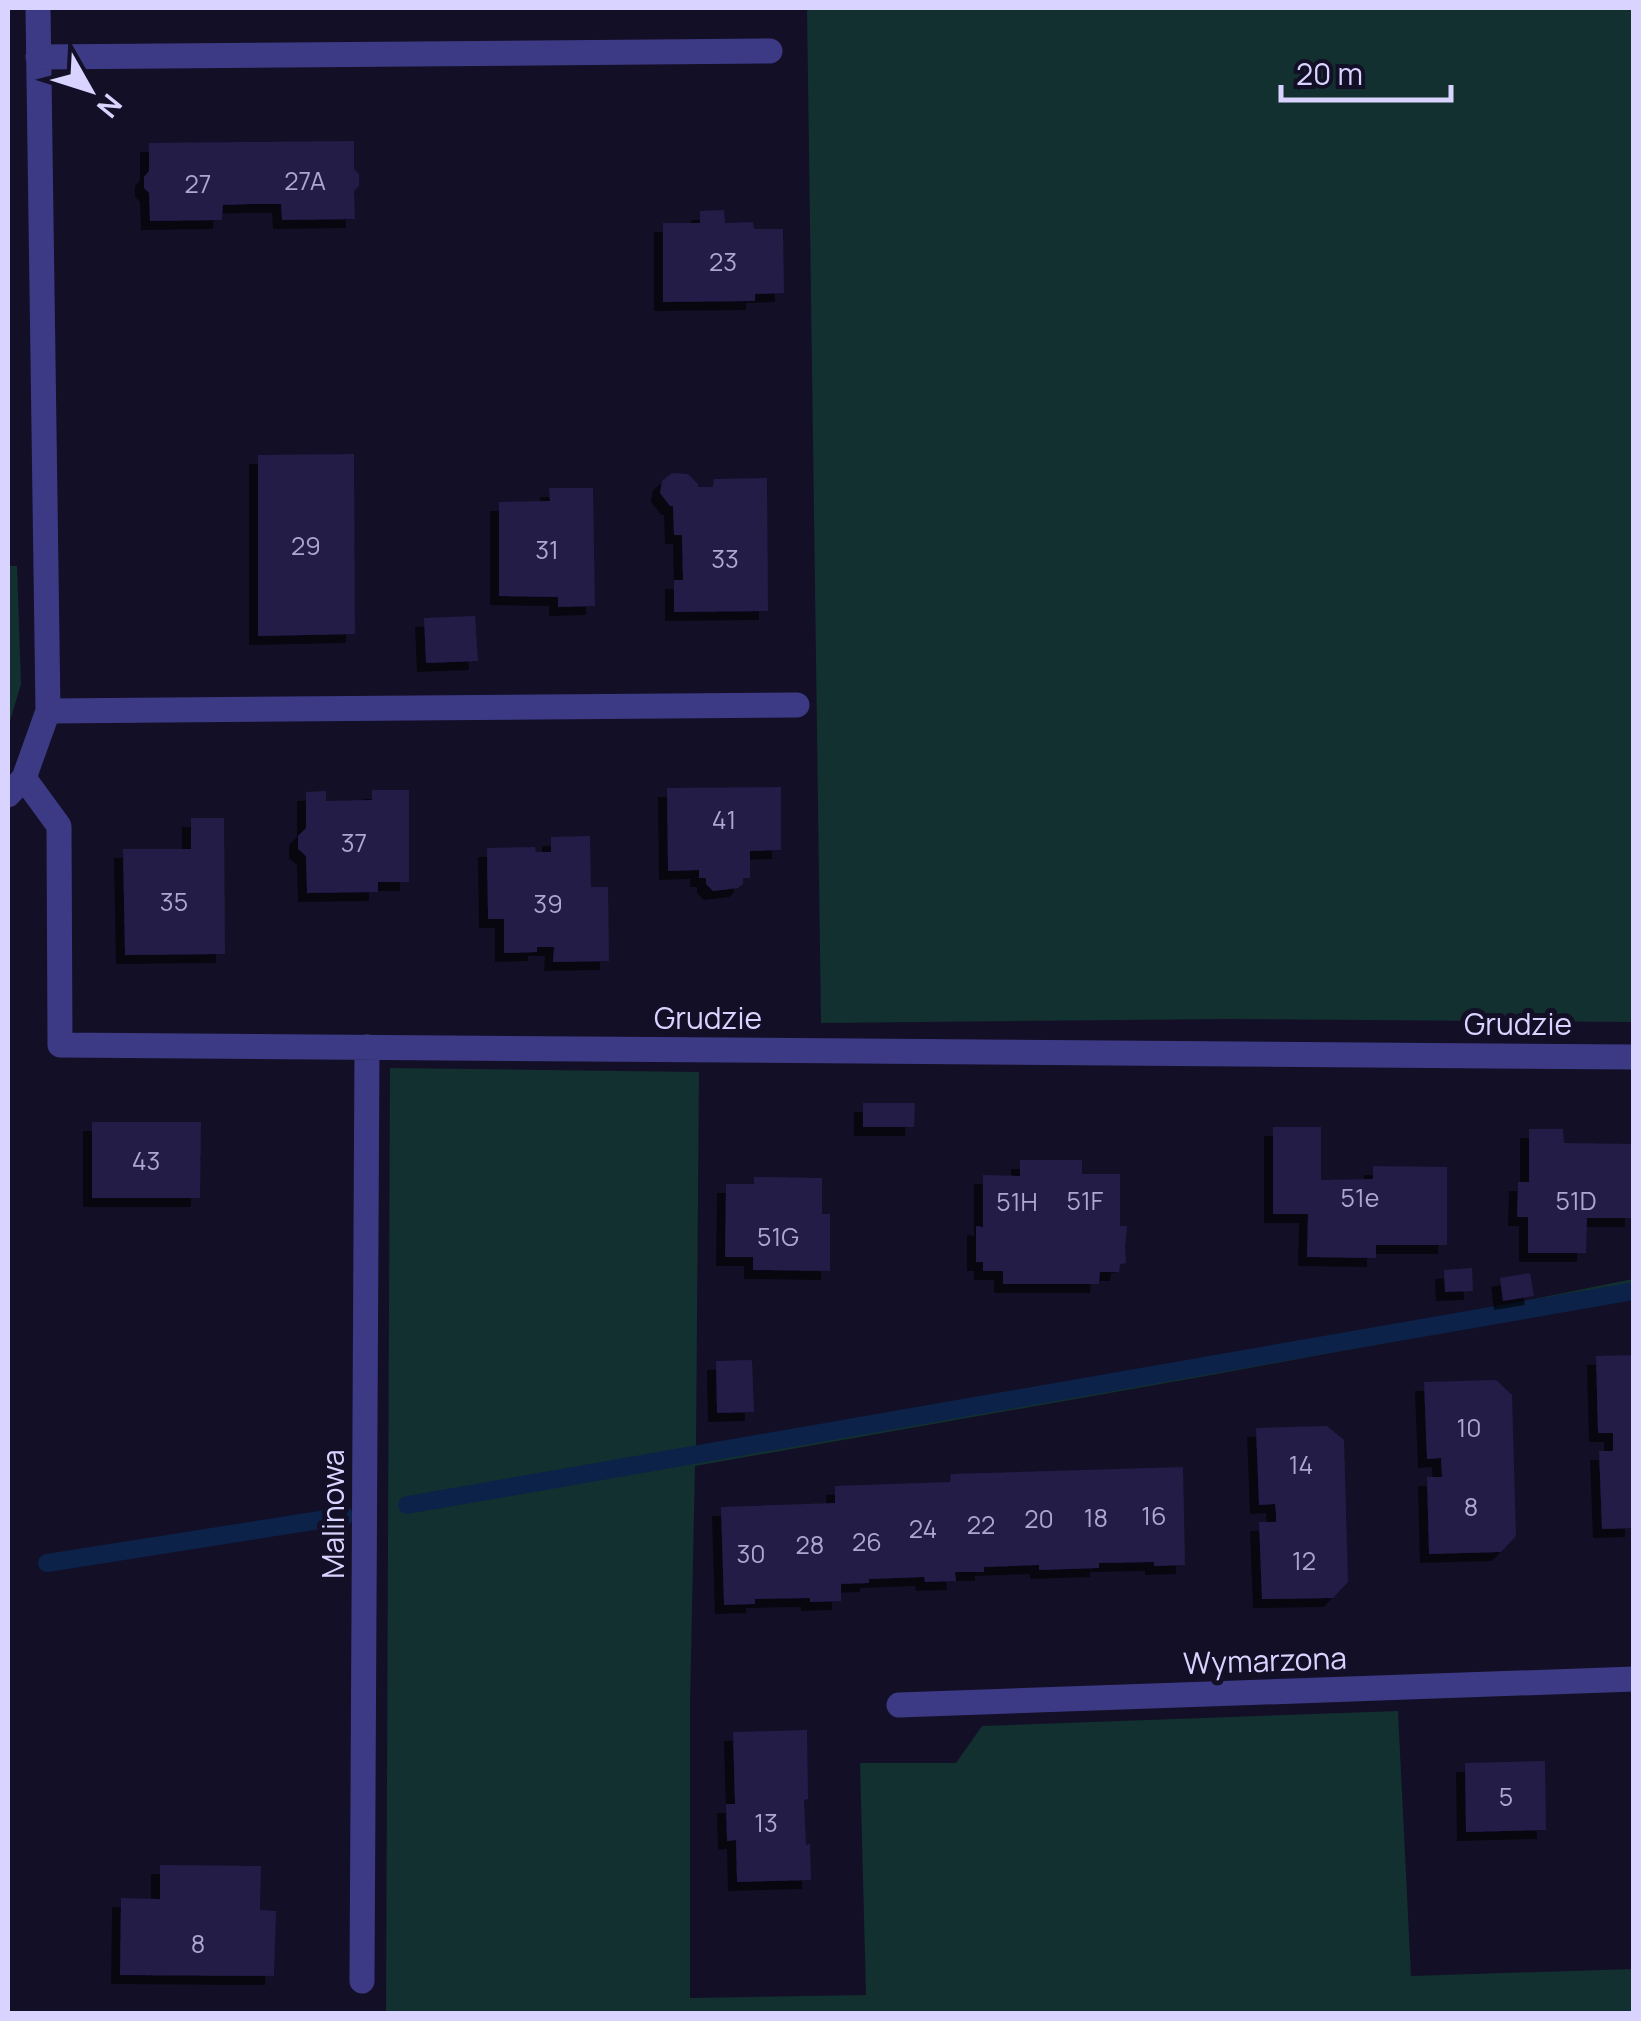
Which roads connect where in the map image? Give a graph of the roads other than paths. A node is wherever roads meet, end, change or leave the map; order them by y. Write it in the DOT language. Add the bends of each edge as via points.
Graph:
graph roads {
  1 [pos="38,8"];
  2 [pos="770,51"];
  3 [pos="38,56"];
  4 [pos="798,704"];
  5 [pos="48,711"];
  6 [pos="16,787"];
  7 [pos="367,1047"];
  8 [pos="1634,1057"];
  9 [pos="1634,1680"];
  10 [pos="898,1704"];
  11 [pos="362,1982"];
  1 -- 3 [label="street"];
  2 -- 3 [label="street"];
  3 -- 5 [label="street"];
  4 -- 5 [label="street"];
  5 -- 6 [label="street"];
  6 -- 7 [label="street, Grudzie" via="59,826 60,1045"];
  7 -- 8 [label="street, Grudzie"];
  7 -- 11 [label="street, Malinowa"];
  9 -- 10 [label="street, Wymarzona"];
}
